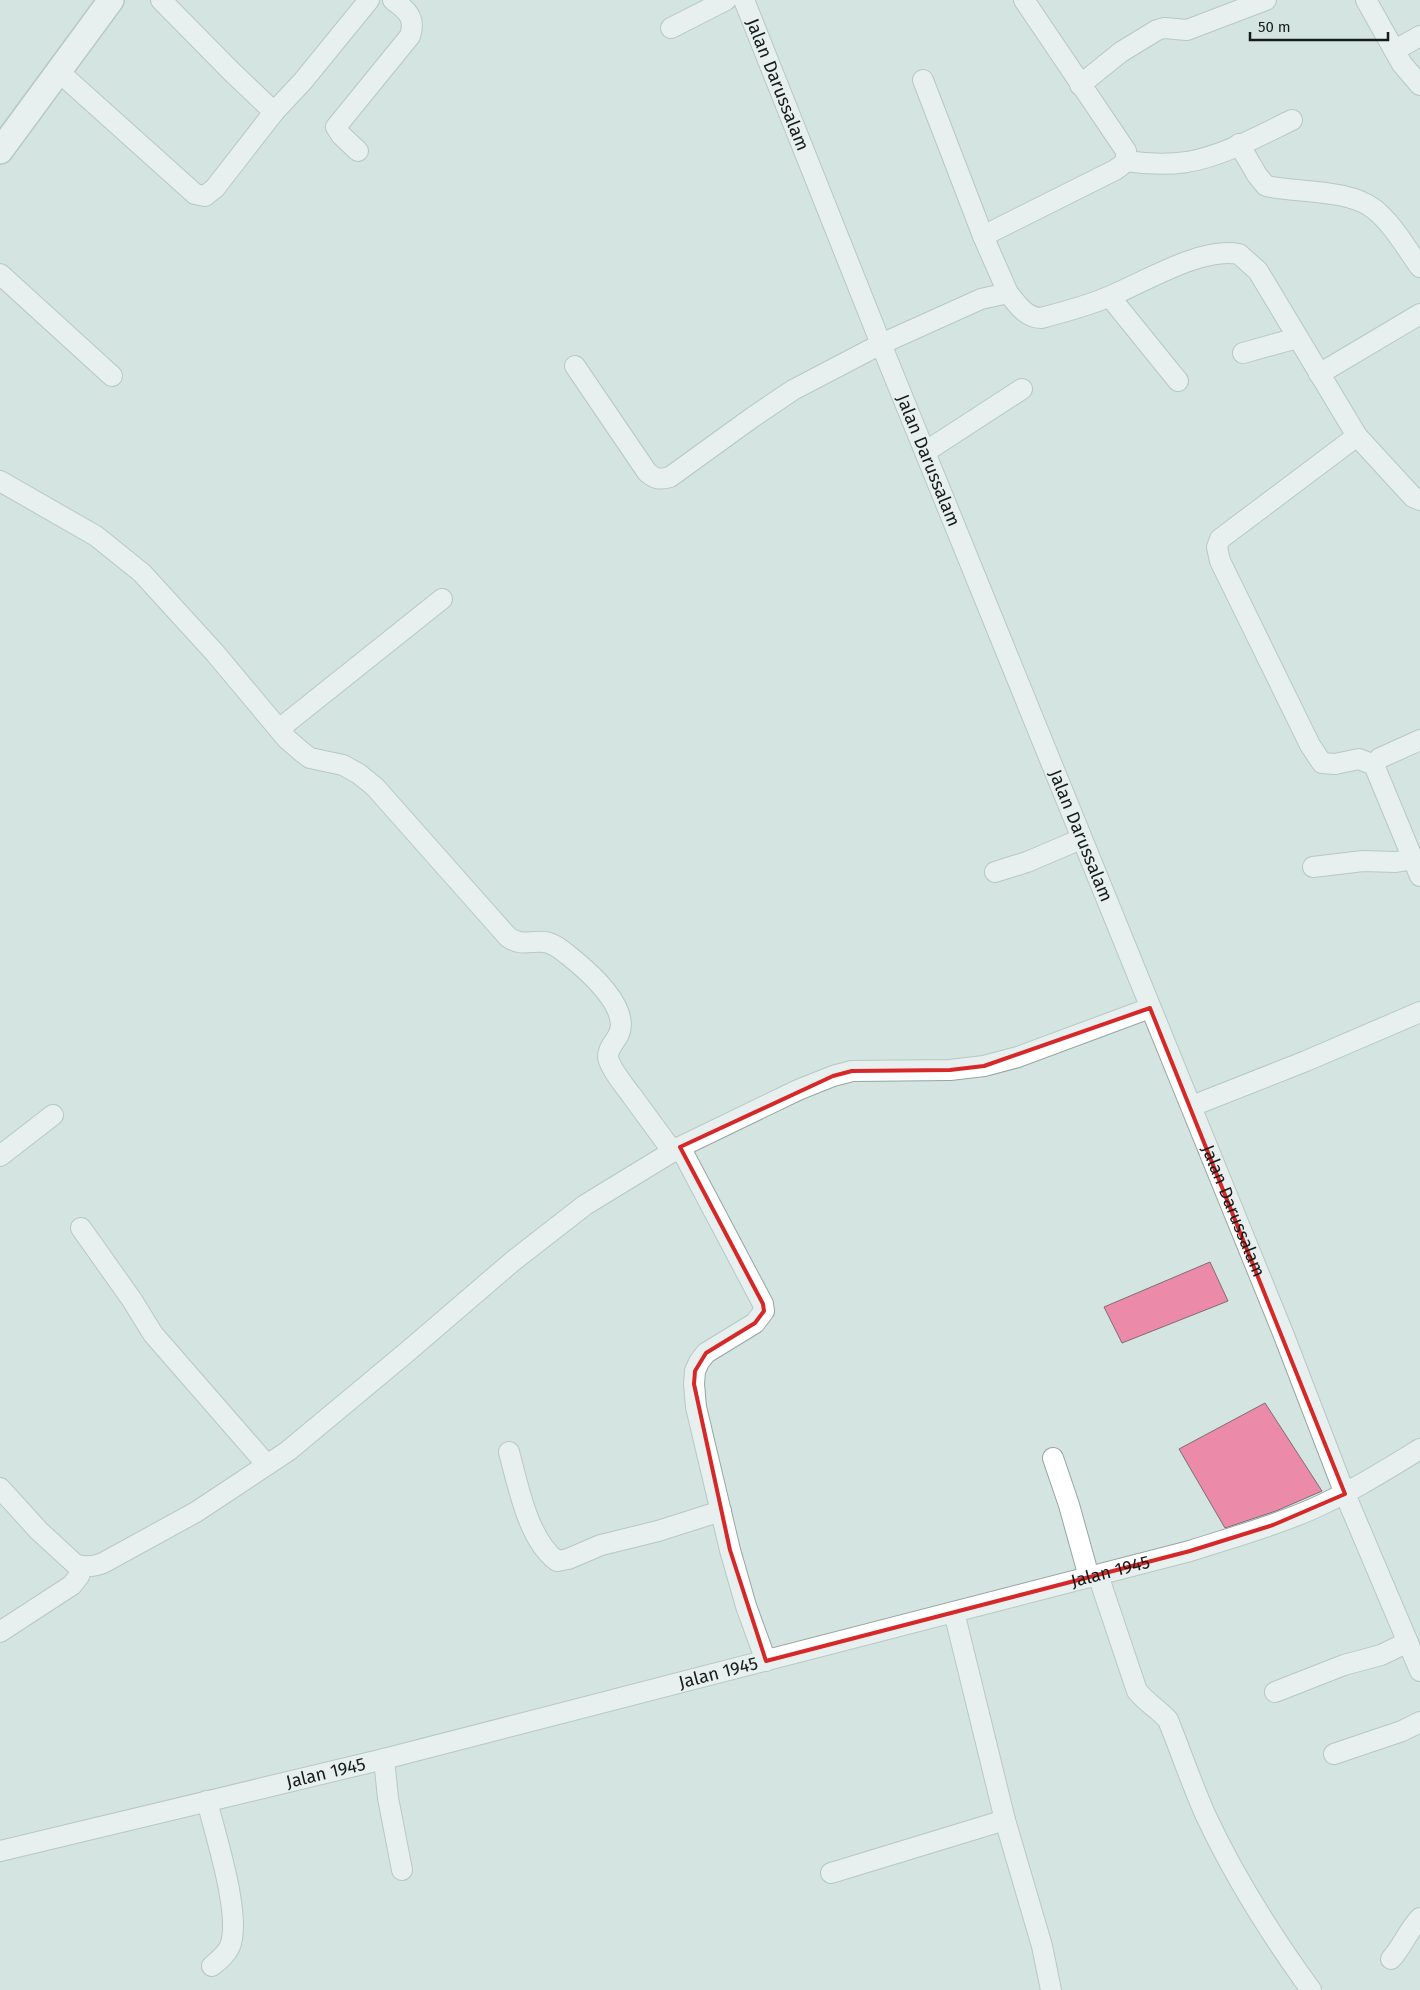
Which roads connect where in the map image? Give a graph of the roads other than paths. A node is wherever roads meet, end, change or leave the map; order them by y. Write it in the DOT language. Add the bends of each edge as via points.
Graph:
graph roads {
  1 [pos="111,0"];
  2 [pos="161,0"];
  3 [pos="369,0"];
  4 [pos="394,0"];
  5 [pos="726,0"];
  6 [pos="744,0"];
  7 [pos="1024,0"];
  8 [pos="1266,0"];
  9 [pos="1366,0"];
  10 [pos="671,28"];
  11 [pos="1420,36"];
  12 [pos="1394,50"];
  13 [pos="58,71"];
  14 [pos="923,80"];
  15 [pos="1080,85"];
  16 [pos="1420,85"];
  17 [pos="274,112"];
  18 [pos="1292,120"];
  19 [pos="4,139"];
  20 [pos="1239,144"];
  21 [pos="358,151"];
  22 [pos="1126,161"];
  23 [pos="983,236"];
  24 [pos="1420,267"];
  25 [pos="0,274"];
  26 [pos="1008,293"];
  27 [pos="1110,296"];
  28 [pos="1420,314"];
  29 [pos="1298,338"];
  30 [pos="881,344"];
  31 [pos="1242,353"];
  32 [pos="575,366"];
  33 [pos="1319,374"];
  34 [pos="112,376"];
  35 [pos="1178,382"];
  36 [pos="1022,389"];
  37 [pos="1357,436"];
  38 [pos="924,452"];
  39 [pos="0,481"];
  40 [pos="1420,500"];
  41 [pos="442,599"];
  42 [pos="279,729"];
  43 [pos="1420,740"];
  44 [pos="1374,765"];
  45 [pos="1082,839"];
  46 [pos="1313,867"];
  47 [pos="1418,868"];
  48 [pos="995,872"];
  49 [pos="1150,1008"];
  50 [pos="1420,1012"];
  51 [pos="1192,1106"];
  52 [pos="53,1114"];
  53 [pos="676,1149"];
  54 [pos="0,1156"];
  55 [pos="81,1228"];
  56 [pos="1420,1449"];
  57 [pos="509,1452"];
  58 [pos="1053,1458"];
  59 [pos="267,1465"];
  60 [pos="0,1488"];
  61 [pos="1345,1494"];
  62 [pos="721,1511"];
  63 [pos="82,1567"];
  64 [pos="1093,1576"];
  65 [pos="954,1612"];
  66 [pos="0,1632"];
  67 [pos="1408,1642"];
  68 [pos="766,1661"];
  69 [pos="1420,1671"];
  70 [pos="1275,1692"];
  71 [pos="1420,1722"];
  72 [pos="1334,1754"];
  73 [pos="384,1759"];
  74 [pos="207,1801"];
  75 [pos="1005,1820"];
  76 [pos="0,1851"];
  77 [pos="402,1870"];
  78 [pos="831,1872"];
  79 [pos="1420,1918"];
  80 [pos="1391,1959"];
  81 [pos="212,1966"];
  82 [pos="1051,1990"];
  83 [pos="1311,1990"];
  1 -- 13 [label="main road"];
  2 -- 17 [label="street"];
  3 -- 17 [label="street"];
  4 -- 21 [label="street" via="408,12 413,28 410,36 336,127"];
  5 -- 10 [label="street"];
  6 -- 30 [label="street, Jalan Darussalam"];
  7 -- 15 [label="street"];
  8 -- 15 [label="street" via="1187,30 1157,30 1128,47"];
  9 -- 12 [label="street"];
  11 -- 12 [label="street"];
  12 -- 16 [label="street"];
  13 -- 17 [label="street" via="201,196 215,188"];
  13 -- 19 [label="main road"];
  14 -- 23 [label="street"];
  15 -- 22 [label="street" via="1126,151"];
  18 -- 20 [label="street"];
  20 -- 22 [label="street" via="1190,162"];
  20 -- 24 [label="street" via="1266,186 1342,196 1361,201 1374,209"];
  22 -- 23 [label="street" via="1115,170"];
  23 -- 26 [label="street"];
  25 -- 34 [label="street"];
  26 -- 27 [label="street" via="1034,318"];
  26 -- 30 [label="street" via="981,299"];
  27 -- 29 [label="street" via="1213,253 1239,254 1258,271"];
  27 -- 35 [label="street"];
  28 -- 33 [label="street"];
  29 -- 31 [label="street"];
  29 -- 33 [label="street"];
  30 -- 32 [label="street" via="793,390 663,479 655,479 647,472"];
  30 -- 38 [label="street, Jalan Darussalam"];
  33 -- 37 [label="street"];
  36 -- 38 [label="street"];
  37 -- 40 [label="street" via="1413,497"];
  37 -- 44 [label="street" via="1225,535 1217,547 1223,566 1319,761 1329,765 1359,759"];
  38 -- 45 [label="street, Jalan Darussalam"];
  39 -- 42 [label="street" via="96,536 142,573"];
  41 -- 42 [label="street"];
  42 -- 53 [label="street" via="310,758 343,765 375,788 508,937 519,943 546,942 555,946 593,978 615,1004 622,1024 608,1059 616,1074"];
  43 -- 44 [label="street" via="1380,758"];
  44 -- 47 [label="street"];
  45 -- 48 [label="street"];
  45 -- 49 [label="street, Jalan Darussalam"];
  46 -- 47 [label="street" via="1363,861 1396,862"];
  49 -- 51 [label="street, Jalan Darussalam"];
  49 -- 53 [label="street" via="1018,1057 984,1066 852,1072 833,1076 790,1093"];
  50 -- 51 [label="street"];
  51 -- 61 [label="street, Jalan Darussalam"];
  52 -- 54 [label="street"];
  53 -- 59 [label="street" via="585,1205"];
  53 -- 62 [label="street" via="764,1311 755,1323 706,1353 695,1371 696,1407"];
  55 -- 59 [label="street" via="153,1334"];
  56 -- 61 [label="street, Jalan 1945"];
  57 -- 62 [label="street" via="523,1503 539,1541 557,1561"];
  58 -- 64 [label="street"];
  59 -- 63 [label="street" via="151,1538 104,1563"];
  60 -- 63 [label="street" via="59,1551"];
  61 -- 64 [label="street, Jalan 1945" via="1273,1524 1190,1551"];
  61 -- 67 [label="street, Jalan Darussalam"];
  62 -- 68 [label="street" via="746,1606"];
  63 -- 66 [label="street" via="72,1585"];
  64 -- 65 [label="street, Jalan 1945"];
  64 -- 83 [label="street" via="1137,1691 1168,1720 1206,1815 1232,1867 1257,1911"];
  65 -- 68 [label="street, Jalan 1945"];
  65 -- 75 [label="street"];
  67 -- 69 [label="street, Jalan Darussalam"];
  67 -- 70 [label="street" via="1382,1655 1344,1665"];
  68 -- 73 [label="street, Jalan 1945"];
  71 -- 72 [label="street"];
  73 -- 74 [label="street, Jalan 1945"];
  73 -- 77 [label="street"];
  74 -- 76 [label="street, Jalan 1945"];
  74 -- 81 [label="street" via="230,1895 232,1920 231,1944 226,1954"];
  75 -- 78 [label="street"];
  75 -- 82 [label="street" via="1042,1946"];
  79 -- 80 [label="street"];
}
